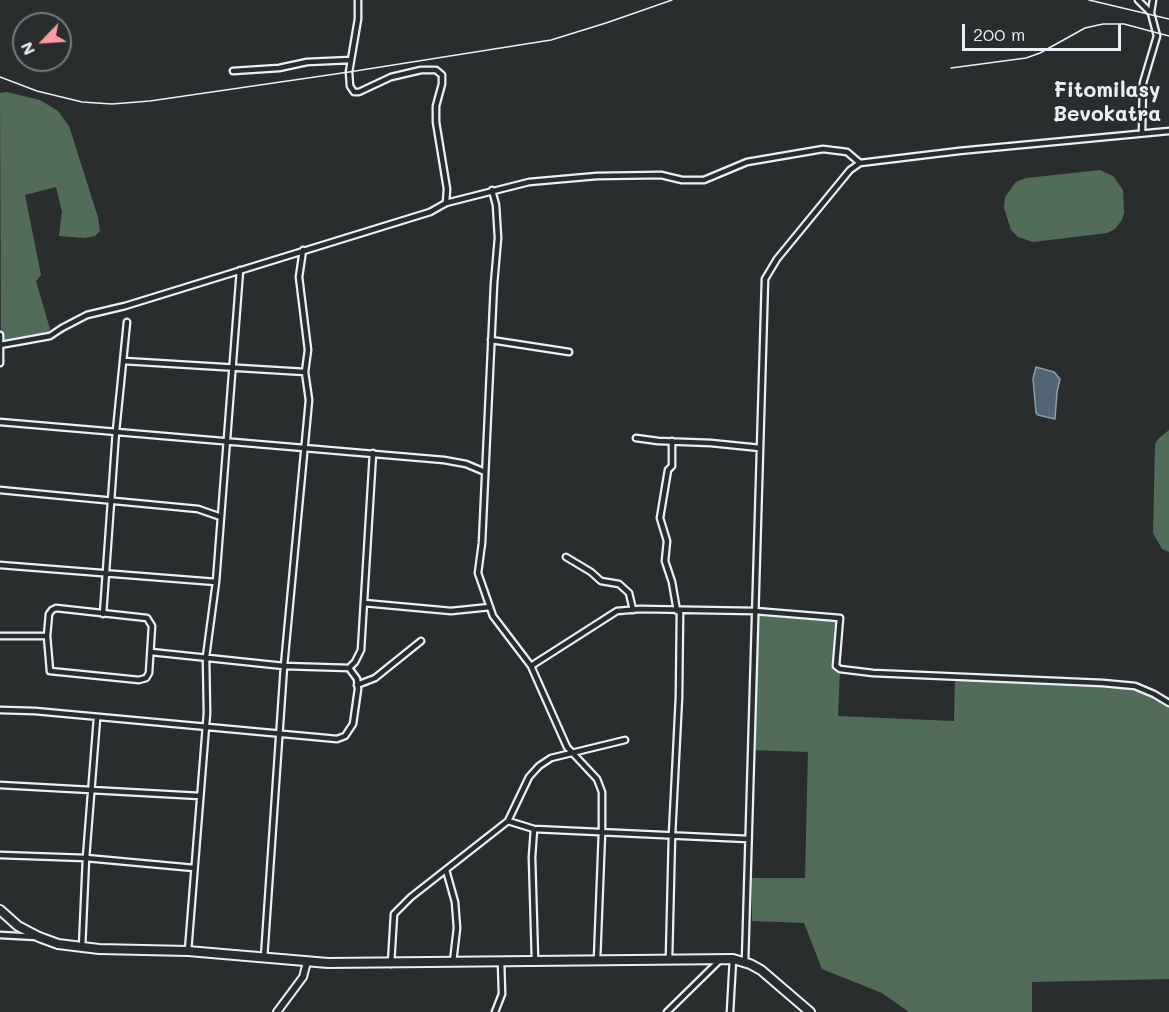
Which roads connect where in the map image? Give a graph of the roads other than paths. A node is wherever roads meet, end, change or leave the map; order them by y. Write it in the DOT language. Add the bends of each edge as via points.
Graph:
graph roads {
  1 [pos="358,0"];
  2 [pos="1138,0"];
  3 [pos="1153,0"];
  4 [pos="1151,13"];
  5 [pos="351,60"];
  6 [pos="233,71"];
  7 [pos="1169,131"];
  8 [pos="1142,133"];
  9 [pos="860,164"];
  10 [pos="492,190"];
  11 [pos="446,203"];
  12 [pos="303,250"];
  13 [pos="240,270"];
  14 [pos="127,322"];
  15 [pos="0,335"];
  16 [pos="491,340"];
  17 [pos="1,345"];
  18 [pos="568,352"];
  19 [pos="124,361"];
  20 [pos="0,363"];
  21 [pos="233,369"];
  22 [pos="305,372"];
  23 [pos="0,422"];
  24 [pos="116,431"];
  25 [pos="636,438"];
  26 [pos="227,441"];
  27 [pos="672,441"];
  28 [pos="305,448"];
  29 [pos="760,448"];
  30 [pos="373,453"];
  31 [pos="485,472"];
  32 [pos="0,490"];
  33 [pos="110,502"];
  34 [pos="221,517"];
  35 [pos="566,557"];
  36 [pos="0,564"];
  37 [pos="106,574"];
  38 [pos="216,582"];
  39 [pos="364,603"];
  40 [pos="490,607"];
  41 [pos="633,610"];
  42 [pos="679,611"];
  43 [pos="755,611"];
  44 [pos="103,614"];
  45 [pos="0,636"];
  46 [pos="47,636"];
  47 [pos="421,641"];
  48 [pos="151,652"];
  49 [pos="207,657"];
  50 [pos="284,666"];
  51 [pos="531,666"];
  52 [pos="349,668"];
  53 [pos="357,685"];
  54 [pos="1169,703"];
  55 [pos="0,710"];
  56 [pos="97,718"];
  57 [pos="204,728"];
  58 [pos="280,734"];
  59 [pos="625,740"];
  60 [pos="572,752"];
  61 [pos="0,785"];
  62 [pos="91,789"];
  63 [pos="200,796"];
  64 [pos="508,821"];
  65 [pos="534,829"];
  66 [pos="602,832"];
  67 [pos="672,835"];
  68 [pos="748,838"];
  69 [pos="0,855"];
  70 [pos="86,858"];
  71 [pos="194,868"];
  72 [pos="446,870"];
  73 [pos="0,910"];
  74 [pos="0,935"];
  75 [pos="39,937"];
  76 [pos="82,948"];
  77 [pos="188,951"];
  78 [pos="264,958"];
  79 [pos="669,958"];
  80 [pos="722,958"];
  81 [pos="733,959"];
  82 [pos="535,960"];
  83 [pos="597,960"];
  84 [pos="308,962"];
  85 [pos="453,962"];
  86 [pos="501,962"];
  87 [pos="745,962"];
  88 [pos="391,964"];
  89 [pos="279,1011"];
  90 [pos="495,1012"];
  91 [pos="667,1012"];
  92 [pos="730,1012"];
  93 [pos="810,1012"];
  1 -- 5 [label="street"];
  2 -- 4 [label="street"];
  3 -- 4 [label="street"];
  4 -- 8 [label="street" via="1157,36 1143,83"];
  5 -- 6 [label="street"];
  5 -- 11 [label="street" via="350,86 354,92 421,70 436,70 442,75 436,122"];
  7 -- 8 [label="street"];
  8 -- 9 [label="street"];
  9 -- 10 [label="street" via="846,152 822,149 747,162 704,180 661,175 597,176 540,180"];
  9 -- 29 [label="street" via="850,170 765,279"];
  10 -- 11 [label="street"];
  10 -- 16 [label="street" via="498,238"];
  11 -- 12 [label="street" via="430,212"];
  12 -- 13 [label="street"];
  12 -- 22 [label="street" via="299,277 308,350"];
  13 -- 17 [label="street" via="87,315 50,336"];
  13 -- 21 [label="street"];
  14 -- 19 [label="street"];
  15 -- 17 [label="street"];
  16 -- 18 [label="street"];
  16 -- 31 [label="street"];
  17 -- 20 [label="street"];
  19 -- 21 [label="street"];
  19 -- 24 [label="street"];
  21 -- 22 [label="street"];
  21 -- 26 [label="street"];
  22 -- 28 [label="street" via="309,400"];
  23 -- 24 [label="street"];
  24 -- 26 [label="street"];
  24 -- 33 [label="street"];
  25 -- 27 [label="street"];
  26 -- 28 [label="street"];
  26 -- 34 [label="street"];
  27 -- 29 [label="street"];
  27 -- 42 [label="street" via="672,466 660,518 667,541 664,561"];
  28 -- 30 [label="street"];
  28 -- 50 [label="street"];
  29 -- 43 [label="street"];
  30 -- 31 [label="street" via="444,460"];
  30 -- 39 [label="street"];
  31 -- 40 [label="street" via="478,573"];
  32 -- 33 [label="street"];
  33 -- 34 [label="street" via="198,509"];
  33 -- 37 [label="street"];
  34 -- 38 [label="street"];
  35 -- 41 [label="street" via="601,581 619,584 629,593"];
  36 -- 37 [label="street"];
  37 -- 38 [label="street"];
  37 -- 44 [label="street"];
  38 -- 49 [label="street"];
  39 -- 40 [label="street" via="451,611"];
  39 -- 52 [label="street" via="361,650"];
  40 -- 51 [label="street"];
  41 -- 42 [label="street"];
  41 -- 51 [label="street" via="617,611"];
  42 -- 43 [label="street"];
  42 -- 67 [label="street"];
  43 -- 54 [label="street" via="840,618 836,666 840,669 1135,686"];
  43 -- 68 [label="street"];
  44 -- 46 [label="street" via="52,610"];
  44 -- 48 [label="street" via="147,618 152,626"];
  45 -- 46 [label="street"];
  46 -- 48 [label="street" via="48,668 56,673 142,679 149,673"];
  47 -- 53 [label="street" via="375,678"];
  48 -- 49 [label="street"];
  49 -- 50 [label="street"];
  49 -- 57 [label="street"];
  50 -- 52 [label="street"];
  50 -- 58 [label="street"];
  51 -- 60 [label="street"];
  52 -- 53 [label="street"];
  53 -- 58 [label="street" via="353,724 345,736 337,739"];
  55 -- 56 [label="street"];
  56 -- 57 [label="street"];
  56 -- 62 [label="street"];
  57 -- 58 [label="street"];
  57 -- 63 [label="street"];
  58 -- 78 [label="street"];
  59 -- 60 [label="street"];
  60 -- 64 [label="street" via="539,766 529,777"];
  60 -- 66 [label="street" via="597,779 602,792"];
  61 -- 62 [label="street"];
  62 -- 63 [label="street"];
  62 -- 70 [label="street"];
  63 -- 71 [label="street"];
  64 -- 65 [label="street"];
  64 -- 72 [label="street"];
  65 -- 66 [label="street"];
  65 -- 82 [label="street"];
  66 -- 67 [label="street"];
  66 -- 83 [label="street"];
  67 -- 68 [label="street"];
  67 -- 79 [label="street"];
  68 -- 87 [label="street"];
  69 -- 70 [label="street"];
  70 -- 71 [label="street"];
  70 -- 76 [label="street"];
  71 -- 77 [label="street"];
  72 -- 85 [label="street" via="457,928"];
  72 -- 88 [label="street" via="394,914"];
  73 -- 75 [label="main road"];
  74 -- 75 [label="street"];
  75 -- 76 [label="main road"];
  76 -- 77 [label="main road"];
  77 -- 78 [label="main road"];
  78 -- 84 [label="main road"];
  79 -- 80 [label="main road"];
  79 -- 83 [label="main road"];
  80 -- 81 [label="main road"];
  80 -- 91 [label="street"];
  81 -- 87 [label="main road"];
  81 -- 92 [label="street"];
  82 -- 83 [label="main road"];
  82 -- 86 [label="main road"];
  84 -- 88 [label="main road"];
  84 -- 89 [label="street" via="303,977"];
  85 -- 86 [label="main road"];
  85 -- 88 [label="main road"];
  86 -- 90 [label="street" via="502,994"];
  87 -- 93 [label="main road" via="766,974"];
}
